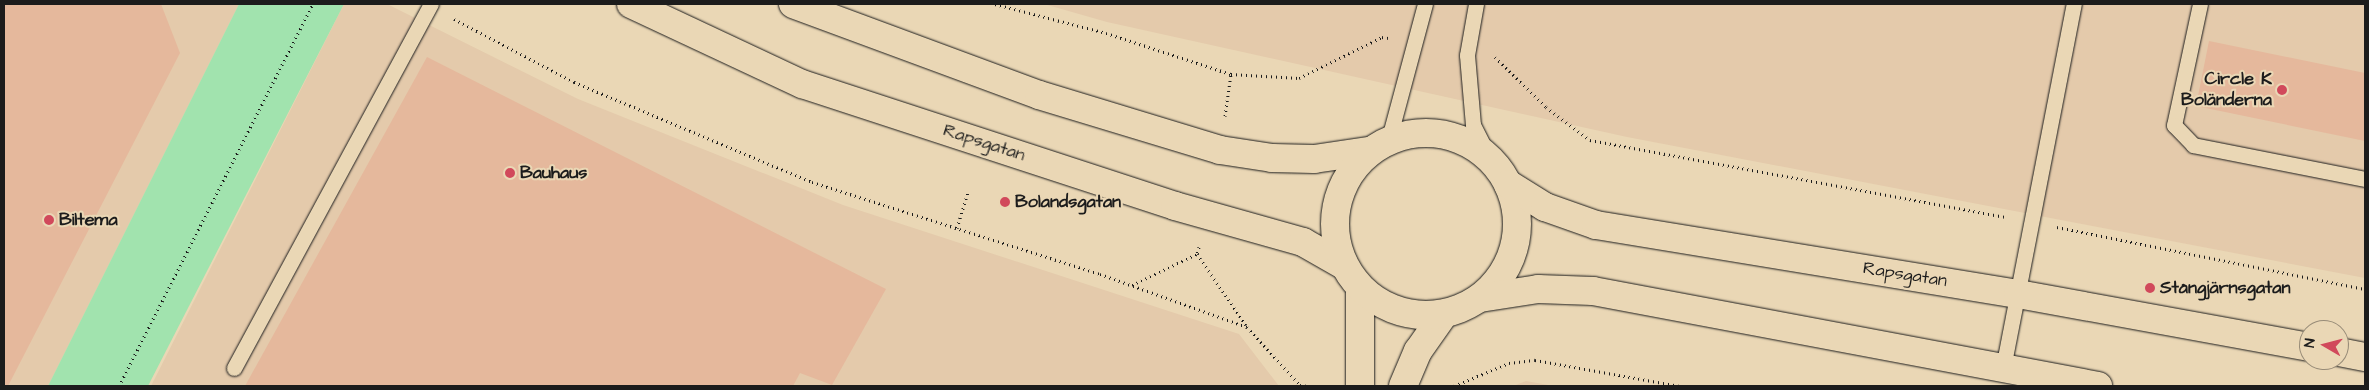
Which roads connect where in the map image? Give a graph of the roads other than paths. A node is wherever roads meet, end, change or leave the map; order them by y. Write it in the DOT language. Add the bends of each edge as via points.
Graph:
graph roads {
  1 [pos="631,4"];
  2 [pos="794,4"];
  3 [pos="1425,4"];
  4 [pos="1476,4"];
  5 [pos="2074,4"];
  6 [pos="2200,4"];
  7 [pos="430,5"];
  8 [pos="1379,146"];
  9 [pos="1490,159"];
  10 [pos="2365,179"];
  11 [pos="1508,184"];
  12 [pos="1343,265"];
  13 [pos="1360,288"];
  14 [pos="2018,294"];
  15 [pos="1480,298"];
  16 [pos="1444,314"];
  17 [pos="2299,345"];
  18 [pos="2349,354"];
  19 [pos="2365,357"];
  20 [pos="234,368"];
  21 [pos="2003,368"];
  22 [pos="1360,386"];
  23 [pos="1402,386"];
  24 [pos="2098,386"];
  1 -- 12 [label="street, Rapsgatan" via="802,84 1175,206 1303,242"];
  2 -- 8 [label="street" via="1039,94 1220,150 1272,158 1314,159"];
  3 -- 8 [label="lane" via="1416,44"];
  4 -- 9 [label="lane" via="1467,54 1474,125"];
  5 -- 14 [label="lane"];
  6 -- 10 [label="lane" via="2174,124 2193,146"];
  7 -- 20 [label="lane"];
  8 -- 9 [label="street" via="1399,136 1428,132 1459,138"];
  8 -- 12 [label="street" via="1342,185 1334,226"];
  9 -- 11 [label="street"];
  11 -- 14 [label="street, Rapsgatan" via="1545,207 1596,225"];
  11 -- 15 [label="street" via="1517,222 1516,241 1500,277"];
  12 -- 13 [label="street"];
  13 -- 16 [label="street" via="1383,306 1411,315"];
  13 -- 22 [label="street"];
  14 -- 17 [label="street, Rapsgatan"];
  14 -- 21 [label="lane"];
  15 -- 16 [label="street"];
  15 -- 21 [label="street" via="1538,289 1593,291"];
  16 -- 23 [label="street" via="1418,351"];
  18 -- 19 [label="street"];
  21 -- 24 [label="street"];
}
